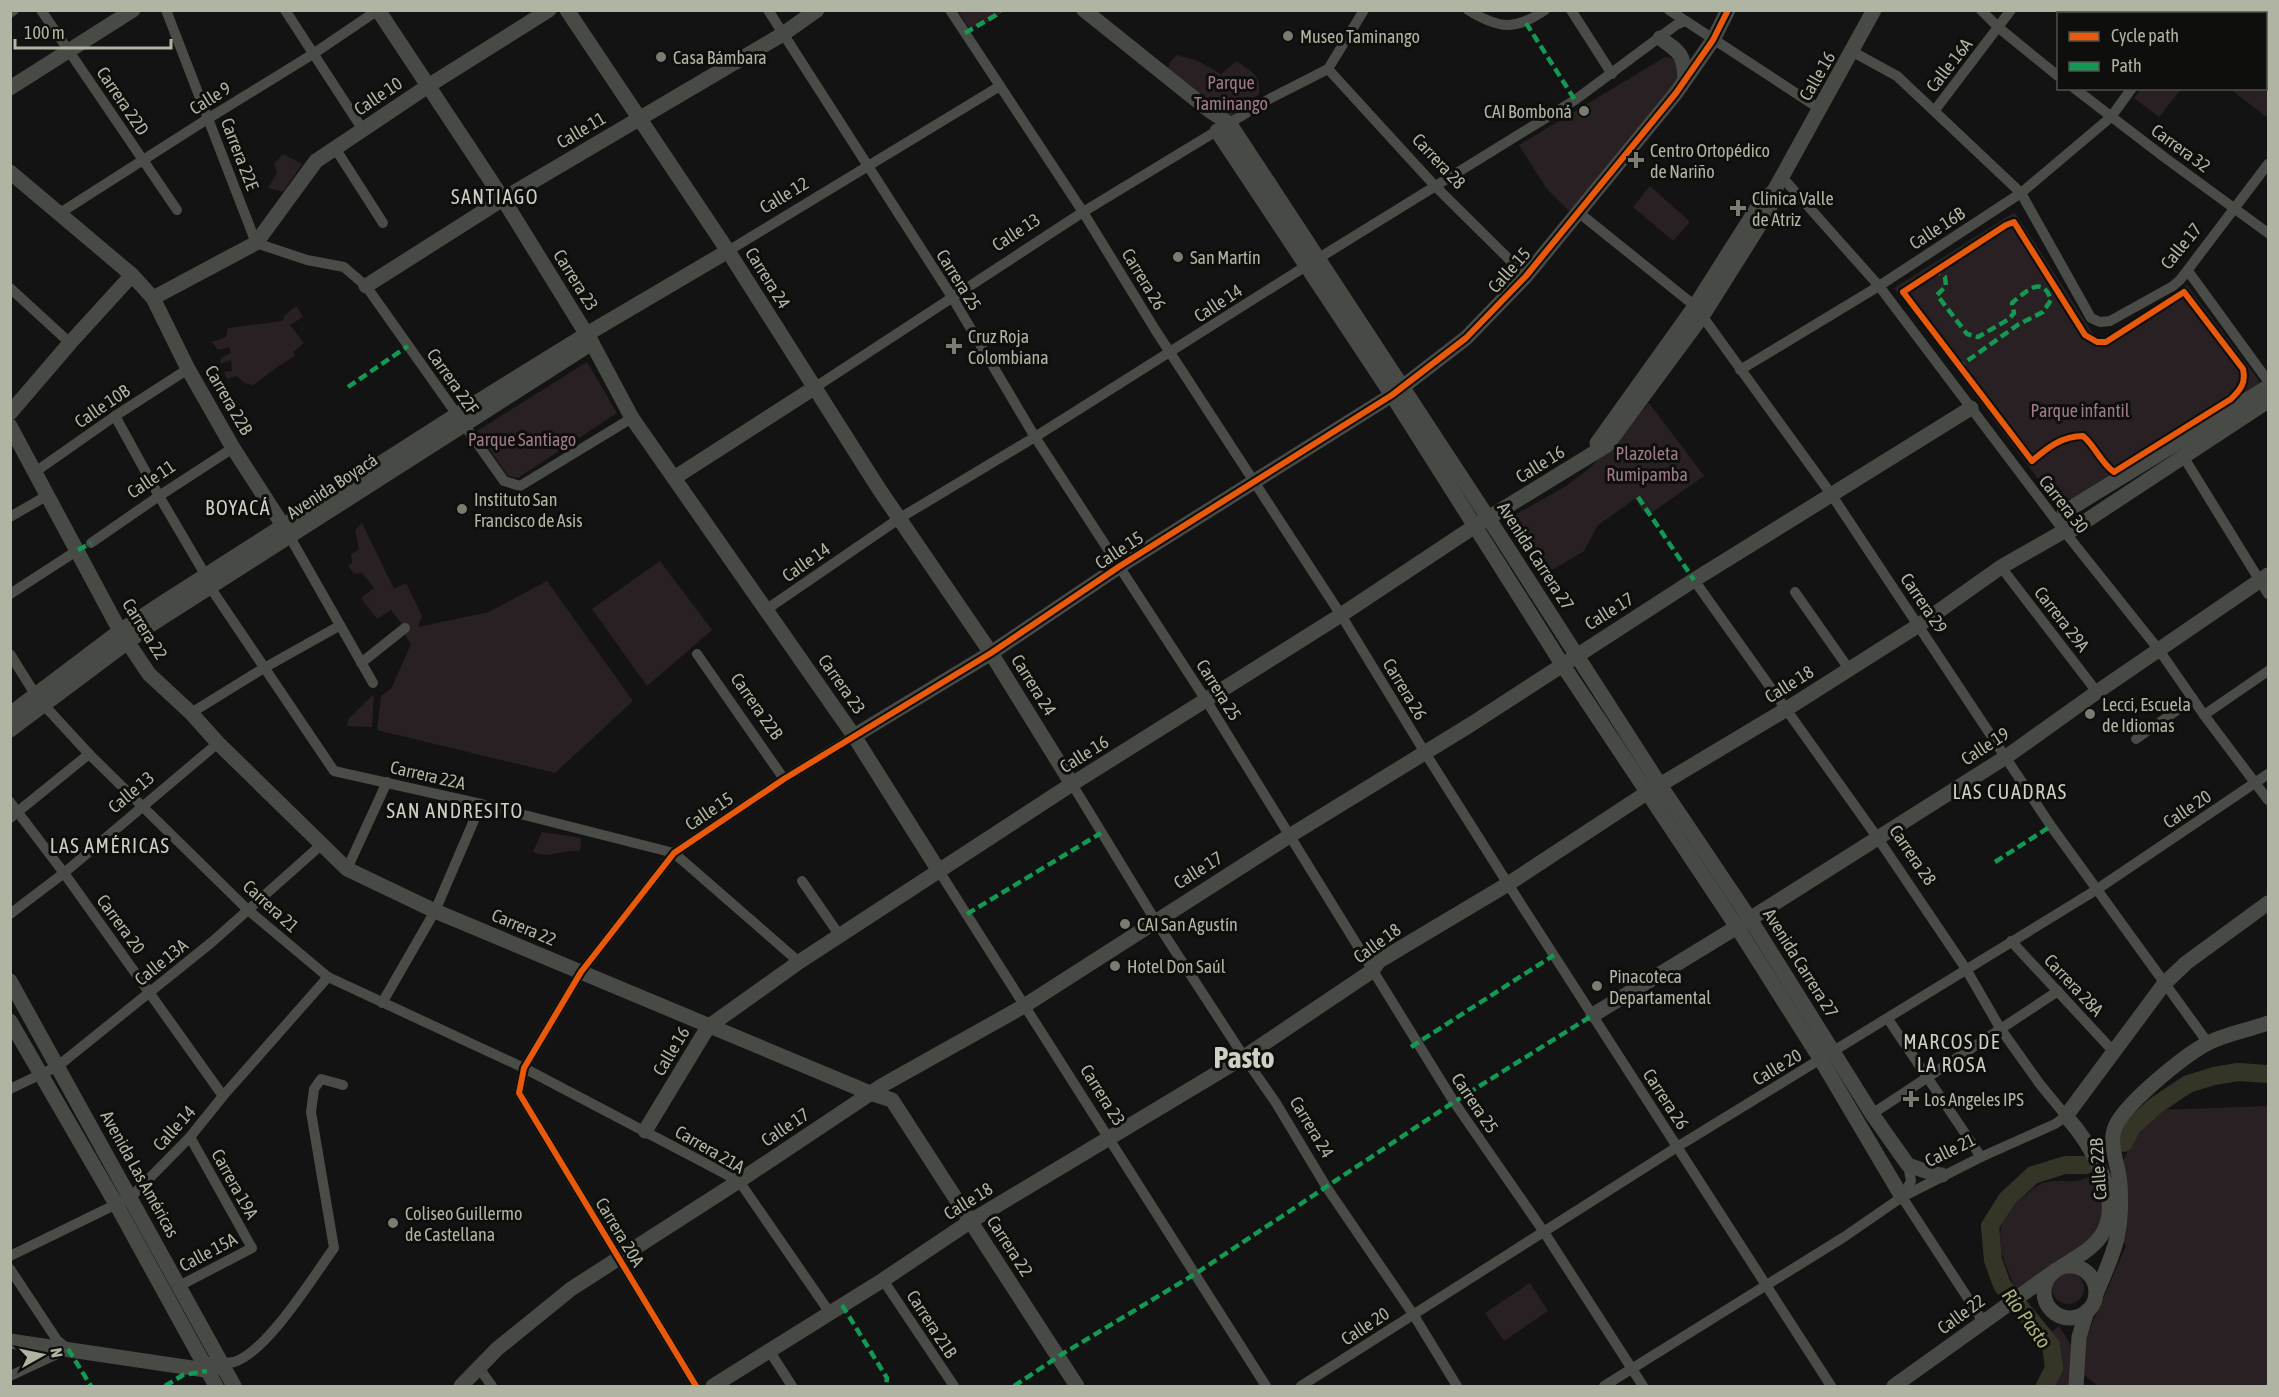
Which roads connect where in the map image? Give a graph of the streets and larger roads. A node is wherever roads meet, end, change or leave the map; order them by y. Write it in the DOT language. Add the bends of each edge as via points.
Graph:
graph roads {
  1 [pos="41,10"];
  2 [pos="133,10"];
  3 [pos="166,10"];
  4 [pos="285,10"];
  5 [pos="378,10"];
  6 [pos="549,10"];
  7 [pos="567,10"];
  8 [pos="768,10"];
  9 [pos="817,10"];
  10 [pos="950,10"];
  11 [pos="1084,10"];
  12 [pos="1364,10"];
  13 [pos="1468,10"];
  14 [pos="1545,10"];
  15 [pos="1571,10"];
  16 [pos="1669,10"];
  17 [pos="1728,10"];
  18 [pos="1874,10"];
  19 [pos="1981,10"];
  20 [pos="2011,10"];
  21 [pos="1685,21"];
  22 [pos="1999,28"];
  23 [pos="783,34"];
  24 [pos="1660,38"];
  25 [pos="1713,40"];
  26 [pos="70,51"];
  27 [pos="1853,52"];
  28 [pos="313,54"];
  29 [pos="1328,69"];
  30 [pos="1612,74"];
  31 [pos="2057,75"];
  32 [pos="1685,79"];
  33 [pos="428,86"];
  34 [pos="1000,86"];
  35 [pos="10,88"];
  36 [pos="2077,90"];
  37 [pos="2131,90"];
  38 [pos="1820,109"];
  39 [pos="1935,110"];
  40 [pos="2111,117"];
  41 [pos="209,118"];
  42 [pos="638,118"];
  43 [pos="1224,128"];
  44 [pos="363,130"];
  45 [pos="335,148"];
  46 [pos="144,160"];
  47 [pos="2268,164"];
  48 [pos="867,168"];
  49 [pos="10,172"];
  50 [pos="1782,177"];
  51 [pos="1435,186"];
  52 [pos="2021,193"];
  53 [pos="503,199"];
  54 [pos="2235,208"];
  55 [pos="177,210"];
  56 [pos="1083,212"];
  57 [pos="1578,212"];
  58 [pos="60,213"];
  59 [pos="383,223"];
  60 [pos="2268,233"];
  61 [pos="256,243"];
  62 [pos="728,251"];
  63 [pos="1312,262"];
  64 [pos="2188,271"];
  65 [pos="132,275"];
  66 [pos="1526,276"];
  67 [pos="366,286"];
  68 [pos="1879,286"];
  69 [pos="10,288"];
  70 [pos="952,297"];
  71 [pos="153,298"];
  72 [pos="1699,310"];
  73 [pos="589,339"];
  74 [pos="70,342"];
  75 [pos="1171,352"];
  76 [pos="188,369"];
  77 [pos="1740,370"];
  78 [pos="2268,381"];
  79 [pos="2268,387"];
  80 [pos="814,388"];
  81 [pos="1397,391"];
  82 [pos="2268,401"];
  83 [pos="1971,408"];
  84 [pos="10,413"];
  85 [pos="115,416"];
  86 [pos="632,418"];
  87 [pos="459,419"];
  88 [pos="10,426"];
  89 [pos="1035,437"];
  90 [pos="233,448"];
  91 [pos="2183,456"];
  92 [pos="35,472"];
  93 [pos="674,478"];
  94 [pos="1255,481"];
  95 [pos="1831,494"];
  96 [pos="48,495"];
  97 [pos="159,496"];
  98 [pos="10,517"];
  99 [pos="900,518"];
  100 [pos="1489,518"];
  101 [pos="1475,526"];
  102 [pos="2064,531"];
  103 [pos="287,532"];
  104 [pos="84,547"];
  105 [pos="1120,566"];
  106 [pos="2001,567"];
  107 [pos="2264,578"];
  108 [pos="1694,580"];
  109 [pos="208,581"];
  110 [pos="1795,592"];
  111 [pos="10,594"];
  112 [pos="2268,594"];
  113 [pos="767,609"];
  114 [pos="1341,615"];
  115 [pos="1919,625"];
  116 [pos="339,626"];
  117 [pos="405,628"];
  118 [pos="123,636"];
  119 [pos="2160,650"];
  120 [pos="992,653"];
  121 [pos="10,654"];
  122 [pos="697,654"];
  123 [pos="1576,655"];
  124 [pos="361,663"];
  125 [pos="1562,664"];
  126 [pos="264,668"];
  127 [pos="1849,669"];
  128 [pos="2268,670"];
  129 [pos="373,683"];
  130 [pos="2097,692"];
  131 [pos="39,699"];
  132 [pos="2193,699"];
  133 [pos="1206,700"];
  134 [pos="1785,710"];
  135 [pos="191,713"];
  136 [pos="10,714"];
  137 [pos="2204,715"];
  138 [pos="10,730"];
  139 [pos="854,736"];
  140 [pos="2136,739"];
  141 [pos="218,743"];
  142 [pos="1424,751"];
  143 [pos="89,754"];
  144 [pos="2006,757"];
  145 [pos="2268,774"];
  146 [pos="784,779"];
  147 [pos="387,782"];
  148 [pos="2255,783"];
  149 [pos="1072,784"];
  150 [pos="1654,788"];
  151 [pos="2268,800"];
  152 [pos="10,802"];
  153 [pos="481,804"];
  154 [pos="142,807"];
  155 [pos="14,815"];
  156 [pos="1291,835"];
  157 [pos="1877,837"];
  158 [pos="321,846"];
  159 [pos="674,853"];
  160 [pos="347,869"];
  161 [pos="939,871"];
  162 [pos="64,873"];
  163 [pos="802,881"];
  164 [pos="1508,884"];
  165 [pos="2096,890"];
  166 [pos="2268,903"];
  167 [pos="248,909"];
  168 [pos="435,911"];
  169 [pos="10,914"];
  170 [pos="1155,921"];
  171 [pos="1744,923"];
  172 [pos="840,936"];
  173 [pos="2012,941"];
  174 [pos="799,962"];
  175 [pos="1966,969"];
  176 [pos="1372,971"];
  177 [pos="582,972"];
  178 [pos="328,977"];
  179 [pos="10,981"];
  180 [pos="2164,984"];
  181 [pos="2058,991"];
  182 [pos="150,993"];
  183 [pos="382,1003"];
  184 [pos="1024,1006"];
  185 [pos="1593,1015"];
  186 [pos="1888,1019"];
  187 [pos="10,1021"];
  188 [pos="2268,1023"];
  189 [pos="708,1026"];
  190 [pos="2000,1028"];
  191 [pos="2208,1043"];
  192 [pos="2113,1051"];
  193 [pos="1827,1056"];
  194 [pos="1244,1058"];
  195 [pos="58,1066"];
  196 [pos="524,1068"];
  197 [pos="42,1074"];
  198 [pos="1926,1077"];
  199 [pos="342,1085"];
  200 [pos="10,1089"];
  201 [pos="519,1093"];
  202 [pos="870,1093"];
  203 [pos="223,1096"];
  204 [pos="1872,1114"];
  205 [pos="2066,1116"];
  206 [pos="645,1131"];
  207 [pos="190,1137"];
  208 [pos="1109,1140"];
  209 [pos="1677,1147"];
  210 [pos="2095,1155"];
  211 [pos="1981,1157"];
  212 [pos="1908,1165"];
  213 [pos="1942,1175"];
  214 [pos="739,1181"];
  215 [pos="2112,1184"];
  216 [pos="131,1197"];
  217 [pos="1902,1197"];
  218 [pos="116,1204"];
  219 [pos="971,1221"];
  220 [pos="1544,1232"];
  221 [pos="252,1248"];
  222 [pos="10,1256"];
  223 [pos="618,1258"];
  224 [pos="10,1269"];
  225 [pos="2056,1270"];
  226 [pos="883,1280"];
  227 [pos="179,1286"];
  228 [pos="1766,1287"];
  229 [pos="2096,1294"];
  230 [pos="2087,1311"];
  231 [pos="830,1313"];
  232 [pos="1413,1314"];
  233 [pos="1984,1323"];
  234 [pos="10,1333"];
  235 [pos="10,1341"];
  236 [pos="62,1345"];
  237 [pos="770,1352"];
  238 [pos="226,1365"];
  239 [pos="204,1367"];
  240 [pos="479,1368"];
  241 [pos="1632,1369"];
  242 [pos="10,1376"];
  243 [pos="216,1386"];
  244 [pos="234,1386"];
  245 [pos="461,1386"];
  246 [pos="492,1386"];
  247 [pos="696,1386"];
  248 [pos="713,1386"];
  249 [pos="792,1386"];
  250 [pos="954,1386"];
  251 [pos="1077,1386"];
  252 [pos="1266,1386"];
  253 [pos="1301,1386"];
  254 [pos="1457,1386"];
  255 [pos="1604,1386"];
  256 [pos="1643,1386"];
  257 [pos="1830,1386"];
  258 [pos="1894,1386"];
  259 [pos="2076,1386"];
  1 -- 26 [label="street, Carrera 22D"];
  2 -- 26 [label="street"];
  3 -- 41 [label="street, Carrera 22E"];
  4 -- 28 [label="street"];
  5 -- 28 [label="street, Calle 9"];
  5 -- 33 [label="street, Carrera 23"];
  6 -- 33 [label="street, Calle 10"];
  7 -- 42 [label="street, Carrera 24"];
  8 -- 23 [label="street, Carrera 25"];
  9 -- 23 [label="street, Calle 11"];
  10 -- 34 [label="street, Carrera 26"];
  11 -- 43 [label="street, Avenida Carrera 27" via="1210,111"];
  12 -- 29 [label="street"];
  13 -- 14 [label="street" via="1499,24 1526,23"];
  15 -- 30 [label="street"];
  16 -- 21 [label="street"];
  17 -- 25 [label="street, Calle 15"];
  18 -- 27 [label="street, Calle 16"];
  19 -- 22 [label="street"];
  20 -- 22 [label="street, Calle 16A"];
  21 -- 24 [label="street, Calle 14"];
  21 -- 25 [label="street"];
  22 -- 31 [label="street"];
  22 -- 39 [label="street, Calle 16A"];
  23 -- 42 [label="street, Calle 11"];
  23 -- 48 [label="street, Carrera 25"];
  24 -- 30 [label="street, Calle 14"];
  24 -- 32 [label="street" via="1681,52"];
  25 -- 32 [label="street, Calle 15"];
  25 -- 38 [label="street"];
  26 -- 35 [label="street"];
  26 -- 46 [label="street, Carrera 22D"];
  27 -- 38 [label="street, Calle 16"];
  27 -- 39 [label="street" via="1897,76"];
  28 -- 41 [label="street, Calle 9"];
  28 -- 44 [label="street"];
  29 -- 43 [label="street, Calle 13"];
  29 -- 51 [label="street, Carrera 28"];
  30 -- 51 [label="street, Calle 14"];
  32 -- 57 [label="street, Calle 15"];
  33 -- 44 [label="street, Calle 10"];
  33 -- 53 [label="street, Carrera 23"];
  34 -- 48 [label="street, Calle 12"];
  34 -- 56 [label="street, Carrera 26"];
  36 -- 40 [label="street, Carrera 32"];
  37 -- 40 [label="street, Calle 16B"];
  38 -- 50 [label="street, Calle 16"];
  39 -- 52 [label="street"];
  40 -- 52 [label="street, Calle 16B"];
  40 -- 54 [label="street, Carrera 32"];
  41 -- 46 [label="street, Calle 9"];
  41 -- 61 [label="street, Carrera 22E"];
  42 -- 53 [label="street, Calle 11"];
  42 -- 62 [label="street, Carrera 24"];
  43 -- 56 [label="street, Calle 13"];
  43 -- 63 [label="street, Avenida Carrera 27"];
  44 -- 45 [label="street, Calle 10"];
  45 -- 59 [label="street"];
  45 -- 61 [label="street, Calle 10" via="316,161"];
  46 -- 55 [label="street, Carrera 22D"];
  46 -- 58 [label="street, Calle 9"];
  47 -- 54 [label="street, Calle 17"];
  48 -- 62 [label="street, Calle 12"];
  48 -- 70 [label="street, Carrera 25"];
  49 -- 58 [label="street, Carrera 22B"];
  50 -- 68 [label="street, Carrera 30"];
  50 -- 72 [label="street, Calle 16" via="1759,205"];
  51 -- 63 [label="street, Calle 14"];
  51 -- 66 [label="street, Carrera 28"];
  52 -- 64 [label="street, Calle 17" via="2091,318 2110,321 2173,286"];
  52 -- 68 [label="street, Calle 16B"];
  53 -- 67 [label="street, Calle 11"];
  53 -- 73 [label="street, Carrera 23"];
  54 -- 60 [label="street, Carrera 32"];
  54 -- 64 [label="street, Calle 17"];
  56 -- 70 [label="street, Calle 13"];
  56 -- 75 [label="street, Carrera 26"];
  57 -- 66 [label="street, Calle 15"];
  57 -- 72 [label="street, Carrera 29"];
  58 -- 65 [label="street, Carrera 22B"];
  61 -- 67 [label="street" via="344,267"];
  61 -- 71 [label="street, Calle 10"];
  62 -- 73 [label="street, Calle 12"];
  62 -- 80 [label="street, Carrera 24"];
  63 -- 75 [label="street, Calle 14"];
  63 -- 81 [label="street, Avenida Carrera 27"];
  64 -- 78 [label="street"];
  65 -- 71 [label="street, Carrera 22B"];
  65 -- 74 [label="street"];
  66 -- 81 [label="street, Calle 15" via="1466,338"];
  67 -- 87 [label="street, Carrera 22F"];
  68 -- 77 [label="street, Calle 16B"];
  68 -- 83 [label="street, Carrera 30"];
  69 -- 74 [label="street"];
  70 -- 80 [label="street, Calle 13"];
  70 -- 89 [label="street, Carrera 25"];
  71 -- 76 [label="street, Carrera 22B"];
  72 -- 77 [label="street, Carrera 29"];
  72 -- 100 [label="street, Calle 16" via="1589,456"];
  73 -- 86 [label="street, Carrera 23"];
  73 -- 87 [label="street, Avenida Boyacá"];
  74 -- 84 [label="street"];
  75 -- 89 [label="street, Calle 14"];
  75 -- 94 [label="street, Carrera 26"];
  76 -- 85 [label="street, Calle 10B"];
  76 -- 90 [label="street, Carrera 22B"];
  77 -- 95 [label="street, Carrera 29"];
  79 -- 102 [label="street" via="2064,513"];
  80 -- 93 [label="street, Calle 13"];
  80 -- 99 [label="street, Carrera 24"];
  81 -- 94 [label="street, Calle 15"];
  81 -- 100 [label="street, Avenida Carrera 27"];
  81 -- 101 [label="street, Avenida Carrera 27"];
  82 -- 91 [label="street, Calle 18"];
  83 -- 95 [label="street, Calle 17"];
  83 -- 102 [label="street, Carrera 30"];
  85 -- 92 [label="street, Calle 10B"];
  85 -- 97 [label="street, Carrera 22A"];
  86 -- 87 [label="street, Carrera 22F" via="520,486 504,481"];
  86 -- 93 [label="street, Carrera 23"];
  87 -- 103 [label="street, Avenida Boyacá"];
  88 -- 92 [label="street, Carrera 22"];
  89 -- 99 [label="street, Calle 14"];
  89 -- 105 [label="street, Carrera 25"];
  90 -- 97 [label="street, Calle 11"];
  90 -- 103 [label="street, Carrera 22B"];
  91 -- 102 [label="street, Calle 18" via="2072,530"];
  91 -- 107 [label="street"];
  92 -- 96 [label="street, Carrera 22"];
  93 -- 113 [label="street, Carrera 23"];
  94 -- 105 [label="street, Calle 15"];
  94 -- 114 [label="street, Carrera 26"];
  95 -- 108 [label="street, Calle 17"];
  95 -- 115 [label="street, Carrera 29"];
  96 -- 98 [label="street"];
  96 -- 104 [label="street, Carrera 22"];
  97 -- 104 [label="street, Calle 11"];
  97 -- 109 [label="street, Carrera 22A"];
  99 -- 113 [label="street, Calle 14"];
  99 -- 120 [label="street, Carrera 24"];
  100 -- 101 [label="street, Calle 16"];
  100 -- 123 [label="street, Avenida Carrera 27"];
  101 -- 114 [label="street, Calle 16"];
  101 -- 125 [label="street, Avenida Carrera 27"];
  102 -- 106 [label="street, Calle 18"];
  102 -- 119 [label="street, Carrera 30"];
  103 -- 109 [label="street, Avenida Boyacá"];
  103 -- 116 [label="street, Carrera 22B"];
  104 -- 111 [label="street, Calle 11"];
  104 -- 118 [label="street, Carrera 22"];
  105 -- 120 [label="street, Calle 15"];
  105 -- 133 [label="street, Carrera 25"];
  106 -- 115 [label="street, Calle 18"];
  106 -- 130 [label="street, Carrera 29A"];
  107 -- 112 [label="street"];
  107 -- 119 [label="street, Calle 19"];
  108 -- 123 [label="street, Calle 17"];
  108 -- 134 [label="street, Carrera 28"];
  109 -- 118 [label="street, Avenida Boyacá"];
  109 -- 126 [label="street, Carrera 22A"];
  110 -- 127 [label="street"];
  113 -- 139 [label="street, Carrera 23"];
  114 -- 133 [label="street, Calle 16"];
  114 -- 142 [label="street, Carrera 26"];
  115 -- 127 [label="street, Calle 18"];
  115 -- 144 [label="street, Carrera 29"];
  116 -- 124 [label="street, Carrera 22B"];
  116 -- 126 [label="street"];
  117 -- 124 [label="street"];
  118 -- 131 [label="street, Avenida Boyacá"];
  118 -- 135 [label="street, Carrera 22" via="149,674"];
  119 -- 130 [label="street, Calle 19"];
  119 -- 132 [label="street, Carrera 30"];
  120 -- 139 [label="street, Calle 15"];
  120 -- 149 [label="street, Carrera 24"];
  121 -- 131 [label="street, Carrera 21"];
  122 -- 146 [label="street, Carrera 22B"];
  123 -- 125 [label="street, Calle 17"];
  123 -- 150 [label="street, Avenida Carrera 27"];
  124 -- 129 [label="street, Carrera 22B"];
  125 -- 142 [label="street, Calle 17"];
  125 -- 150 [label="street, Avenida Carrera 27"];
  126 -- 135 [label="street"];
  126 -- 147 [label="street, Carrera 22A" via="334,771"];
  127 -- 134 [label="street, Calle 18"];
  128 -- 137 [label="street"];
  130 -- 144 [label="street, Calle 19"];
  131 -- 136 [label="street, Avenida Boyacá"];
  131 -- 138 [label="street, Avenida Boyacá"];
  131 -- 143 [label="street, Carrera 21"];
  132 -- 137 [label="street, Carrera 30"];
  132 -- 140 [label="street"];
  133 -- 149 [label="street, Calle 16"];
  133 -- 156 [label="street, Carrera 25"];
  134 -- 150 [label="street, Calle 18"];
  134 -- 157 [label="street, Carrera 28"];
  135 -- 141 [label="street, Carrera 22"];
  137 -- 148 [label="street, Carrera 30"];
  139 -- 146 [label="street, Calle 15"];
  139 -- 161 [label="street, Carrera 23"];
  141 -- 154 [label="street, Calle 13"];
  141 -- 158 [label="street, Carrera 22"];
  142 -- 156 [label="street, Calle 17"];
  142 -- 164 [label="street, Carrera 26"];
  143 -- 154 [label="street, Carrera 21"];
  143 -- 155 [label="street"];
  144 -- 157 [label="street, Calle 19"];
  144 -- 165 [label="street, Carrera 29"];
  145 -- 148 [label="street, Calle 20"];
  146 -- 159 [label="street, Calle 15"];
  147 -- 153 [label="street, Carrera 22A"];
  147 -- 160 [label="street"];
  148 -- 151 [label="street, Carrera 30"];
  148 -- 165 [label="street, Calle 20"];
  149 -- 161 [label="street, Calle 16"];
  149 -- 170 [label="street, Carrera 24"];
  150 -- 164 [label="street, Calle 18"];
  150 -- 171 [label="street, Avenida Carrera 27"];
  152 -- 155 [label="street, Carrera 20"];
  153 -- 159 [label="street, Carrera 22A"];
  153 -- 168 [label="street"];
  154 -- 162 [label="street, Calle 13"];
  154 -- 167 [label="street, Carrera 21"];
  155 -- 162 [label="street, Carrera 20"];
  156 -- 170 [label="street, Calle 17"];
  156 -- 176 [label="street, Carrera 25"];
  157 -- 171 [label="street, Calle 19"];
  157 -- 175 [label="street, Carrera 28"];
  158 -- 160 [label="street, Carrera 22"];
  158 -- 167 [label="street, Calle 13A"];
  159 -- 174 [label="street, Carrera 22A"];
  159 -- 177 [label="street, Calle 15"];
  160 -- 168 [label="street, Carrera 22"];
  161 -- 172 [label="street, Calle 16"];
  161 -- 184 [label="street, Carrera 23"];
  162 -- 169 [label="street, Calle 13"];
  162 -- 182 [label="street, Carrera 20"];
  163 -- 172 [label="street"];
  164 -- 176 [label="street, Calle 18" via="1379,961"];
  164 -- 185 [label="street, Carrera 26"];
  165 -- 173 [label="street, Calle 20"];
  165 -- 180 [label="street, Carrera 29"];
  166 -- 180 [label="street, Calle 21" via="2186,963"];
  167 -- 178 [label="street, Carrera 21"];
  167 -- 182 [label="street, Calle 13A"];
  168 -- 177 [label="street, Carrera 22"];
  168 -- 183 [label="street"];
  170 -- 184 [label="street, Calle 17"];
  170 -- 194 [label="street, Carrera 24"];
  171 -- 185 [label="street, Calle 19"];
  171 -- 193 [label="street, Avenida Carrera 27"];
  172 -- 174 [label="street, Calle 16"];
  173 -- 175 [label="street, Calle 20"];
  173 -- 181 [label="street, Carrera 28A"];
  174 -- 189 [label="street, Calle 16"];
  175 -- 186 [label="street, Calle 20"];
  175 -- 190 [label="street, Carrera 28"];
  176 -- 194 [label="street, Calle 18"];
  176 -- 220 [label="street, Carrera 25" via="1454,1102"];
  177 -- 189 [label="street, Carrera 22"];
  177 -- 196 [label="street, Calle 15"];
  178 -- 183 [label="street, Carrera 21"];
  178 -- 203 [label="street, Calle 14"];
  179 -- 195 [label="street, Avenida Las Américas"];
  180 -- 191 [label="street, Carrera 29"];
  180 -- 192 [label="street, Calle 21"];
  181 -- 190 [label="street"];
  181 -- 192 [label="street, Carrera 28A"];
  182 -- 195 [label="street, Calle 13A"];
  182 -- 203 [label="street, Carrera 20"];
  183 -- 196 [label="street, Carrera 21"];
  184 -- 202 [label="street, Calle 17"];
  184 -- 208 [label="street, Carrera 23"];
  185 -- 209 [label="street, Carrera 26"];
  186 -- 193 [label="street, Calle 20"];
  186 -- 198 [label="street"];
  187 -- 197 [label="street, Avenida Las Américas"];
  188 -- 191 [label="street, Calle 22B"];
  189 -- 202 [label="street, Carrera 22"];
  189 -- 206 [label="street, Calle 16"];
  190 -- 198 [label="street"];
  190 -- 205 [label="street, Carrera 28"];
  191 -- 215 [label="street, Calle 22B" via="2164,1075 2122,1114 2114,1131"];
  192 -- 205 [label="street, Calle 21"];
  193 -- 204 [label="street, Avenida Carrera 27"];
  193 -- 209 [label="street, Calle 20"];
  193 -- 217 [label="street, Avenida Carrera 27"];
  194 -- 208 [label="street, Calle 18"];
  194 -- 232 [label="street, Carrera 24"];
  195 -- 197 [label="street, Calle 13A"];
  195 -- 216 [label="street, Avenida Las Américas"];
  196 -- 201 [label="street, Calle 15"];
  196 -- 206 [label="street, Carrera 21A"];
  197 -- 200 [label="street, Calle 13A"];
  197 -- 218 [label="street, Avenida Las Américas"];
  198 -- 204 [label="street"];
  198 -- 211 [label="street"];
  199 -- 238 [label="street" via="321,1079 314,1089 311,1112 334,1248 279,1323 249,1355"];
  201 -- 223 [label="street, Carrera 20A"];
  202 -- 214 [label="street, Calle 17"];
  202 -- 219 [label="street, Carrera 22" via="892,1100"];
  203 -- 207 [label="street, Calle 14"];
  204 -- 212 [label="street, Avenida Carrera 27"];
  205 -- 210 [label="street, Carrera 28"];
  205 -- 211 [label="street, Calle 21"];
  206 -- 214 [label="street, Carrera 21A"];
  207 -- 216 [label="street, Calle 14"];
  207 -- 221 [label="street, Carrera 19A"];
  208 -- 219 [label="street, Calle 18"];
  208 -- 252 [label="street, Carrera 23"];
  209 -- 220 [label="street, Calle 20"];
  209 -- 228 [label="street, Carrera 26"];
  210 -- 215 [label="street, Calle 22"];
  211 -- 213 [label="street, Calle 21"];
  212 -- 213 [label="street"];
  212 -- 217 [label="street" via="1911,1181"];
  213 -- 217 [label="street, Calle 21"];
  214 -- 223 [label="street, Calle 17"];
  214 -- 231 [label="street, Carrera 21A"];
  215 -- 225 [label="street, Calle 22" via="2104,1232 2091,1248"];
  215 -- 229 [label="street, Calle 22B" via="2121,1220 2119,1234"];
  216 -- 218 [label="street, Calle 14"];
  216 -- 227 [label="street, Avenida Las Américas"];
  217 -- 228 [label="street, Calle 21"];
  217 -- 233 [label="street, Avenida Carrera 27"];
  218 -- 222 [label="street, Calle 14"];
  218 -- 239 [label="street, Avenida Las Américas"];
  219 -- 226 [label="street, Calle 18"];
  219 -- 251 [label="street, Carrera 22"];
  220 -- 232 [label="street, Calle 20"];
  220 -- 241 [label="street, Carrera 25"];
  221 -- 227 [label="street, Calle 15A"];
  223 -- 240 [label="street, Calle 17" via="571,1289"];
  223 -- 247 [label="street, Carrera 20A"];
  224 -- 236 [label="street"];
  225 -- 229 [label="street" via="2082,1268 2095,1284"];
  225 -- 230 [label="street" via="2046,1280 2044,1289 2044,1298 2054,1313 2071,1318"];
  225 -- 233 [label="street, Calle 22"];
  226 -- 231 [label="street, Calle 18"];
  226 -- 250 [label="street, Carrera 21B"];
  227 -- 238 [label="street, Avenida Las Américas"];
  228 -- 241 [label="street, Calle 21"];
  228 -- 257 [label="street, Carrera 26"];
  229 -- 230 [label="street"];
  230 -- 259 [label="street" via="2079,1337"];
  231 -- 237 [label="street, Calle 18"];
  232 -- 253 [label="street, Calle 20"];
  232 -- 254 [label="street, Carrera 24"];
  233 -- 258 [label="street, Calle 22"];
  234 -- 236 [label="street"];
  235 -- 236 [label="street"];
  236 -- 239 [label="street"];
  236 -- 242 [label="street"];
  237 -- 248 [label="street, Calle 18"];
  237 -- 249 [label="street"];
  238 -- 239 [label="street"];
  238 -- 244 [label="street, Avenida Las Américas"];
  239 -- 243 [label="street, Avenida Las Américas"];
  240 -- 245 [label="street, Calle 17"];
  240 -- 246 [label="street"];
  241 -- 255 [label="street, Calle 21"];
  241 -- 256 [label="street, Carrera 25"];
}
